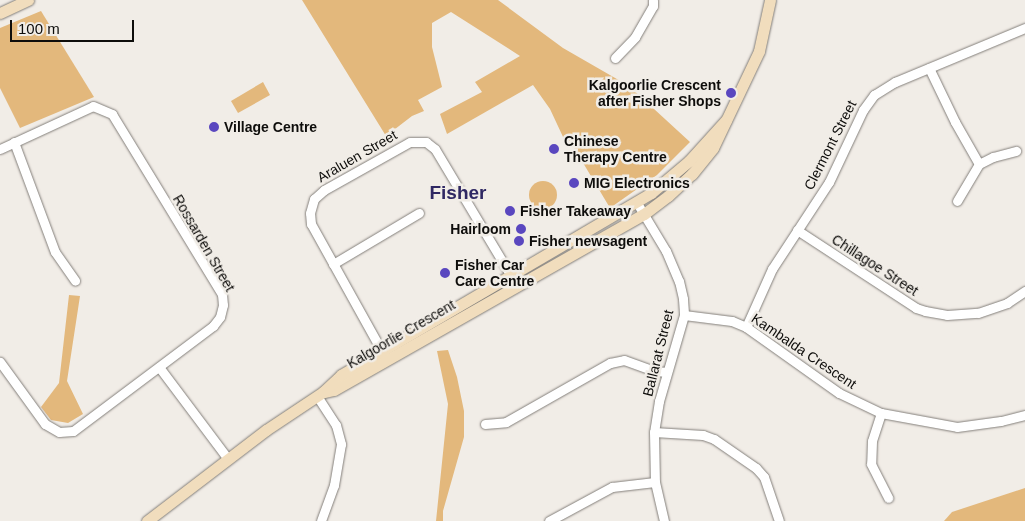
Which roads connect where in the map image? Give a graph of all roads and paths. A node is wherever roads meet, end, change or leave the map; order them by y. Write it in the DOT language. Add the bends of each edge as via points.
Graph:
graph roads {
  1 [pos="28,0"];
  2 [pos="653,0"];
  3 [pos="770,0"];
  4 [pos="0,13"];
  5 [pos="1025,28"];
  6 [pos="615,58"];
  7 [pos="929,68"];
  8 [pos="726,120"];
  9 [pos="14,142"];
  10 [pos="0,149"];
  11 [pos="1016,151"];
  12 [pos="978,164"];
  13 [pos="957,200"];
  14 [pos="637,203"];
  15 [pos="419,213"];
  16 [pos="644,214"];
  17 [pos="797,230"];
  18 [pos="333,264"];
  19 [pos="75,281"];
  20 [pos="514,281"];
  21 [pos="1025,290"];
  22 [pos="684,315"];
  23 [pos="746,327"];
  24 [pos="385,355"];
  25 [pos="0,362"];
  26 [pos="159,367"];
  27 [pos="667,372"];
  28 [pos="320,394"];
  29 [pos="881,413"];
  30 [pos="1025,415"];
  31 [pos="485,424"];
  32 [pos="654,432"];
  33 [pos="228,459"];
  34 [pos="655,482"];
  35 [pos="888,498"];
  36 [pos="147,521"];
  37 [pos="321,521"];
  38 [pos="549,521"];
  39 [pos="664,521"];
  40 [pos="779,521"];
  1 -- 4 [label="street"];
  2 -- 6 [label="street" via="653,6 635,37"];
  3 -- 8 [label="street, Kalgoorlie Crescent" via="758,51"];
  5 -- 7 [label="street, Clermont Street"];
  7 -- 12 [label="street"];
  7 -- 17 [label="street, Clermont Street" via="883,88 867,103 829,182"];
  8 -- 14 [label="street, Kalgoorlie Crescent" via="677,172"];
  8 -- 16 [label="street, Kalgoorlie Crescent" via="713,148 692,174"];
  9 -- 10 [label="street, Rossarden Street"];
  9 -- 19 [label="street" via="55,252"];
  9 -- 26 [label="street, Rossarden Street" via="93,106 112,114 222,294 223,312 218,322"];
  11 -- 12 [label="street"];
  12 -- 13 [label="street"];
  14 -- 16 [label="street, Ballarat Street"];
  14 -- 20 [label="street, Kalgoorlie Crescent"];
  15 -- 18 [label="street"];
  16 -- 20 [label="street, Kalgoorlie Crescent"];
  16 -- 22 [label="street, Ballarat Street" via="679,281"];
  17 -- 21 [label="street, Chillagoe Street" via="925,311 947,315 978,313 1007,303"];
  17 -- 23 [label="street, Clermont Street" via="772,269"];
  18 -- 20 [label="street, Araluen Street" via="311,224 314,199 324,190 410,142 418,141 426,142 435,149"];
  18 -- 24 [label="street, Araluen Street"];
  20 -- 24 [label="street, Kalgoorlie Crescent"];
  22 -- 23 [label="street, Kambalda Crescent" via="732,321"];
  22 -- 27 [label="street, Ballarat Street"];
  23 -- 29 [label="street, Kambalda Crescent" via="839,393"];
  24 -- 28 [label="street, Kalgoorlie Crescent" via="340,375"];
  25 -- 26 [label="street, Rossarden Street" via="45,424 59,432 73,431"];
  26 -- 33 [label="street"];
  27 -- 31 [label="street" via="624,360 610,363 506,422"];
  27 -- 32 [label="street, Ballarat Street"];
  28 -- 33 [label="street, Kalgoorlie Crescent"];
  28 -- 37 [label="street" via="336,425 340,444 339,465"];
  29 -- 30 [label="street, Kambalda Crescent" via="957,427"];
  29 -- 35 [label="street" via="872,441 871,464"];
  32 -- 34 [label="street, Ballarat Street"];
  32 -- 40 [label="street" via="708,437 756,468 764,477"];
  33 -- 36 [label="street, Kalgoorlie Crescent"];
  34 -- 38 [label="street" via="612,487"];
  34 -- 39 [label="street, Ballarat Street"];
}
